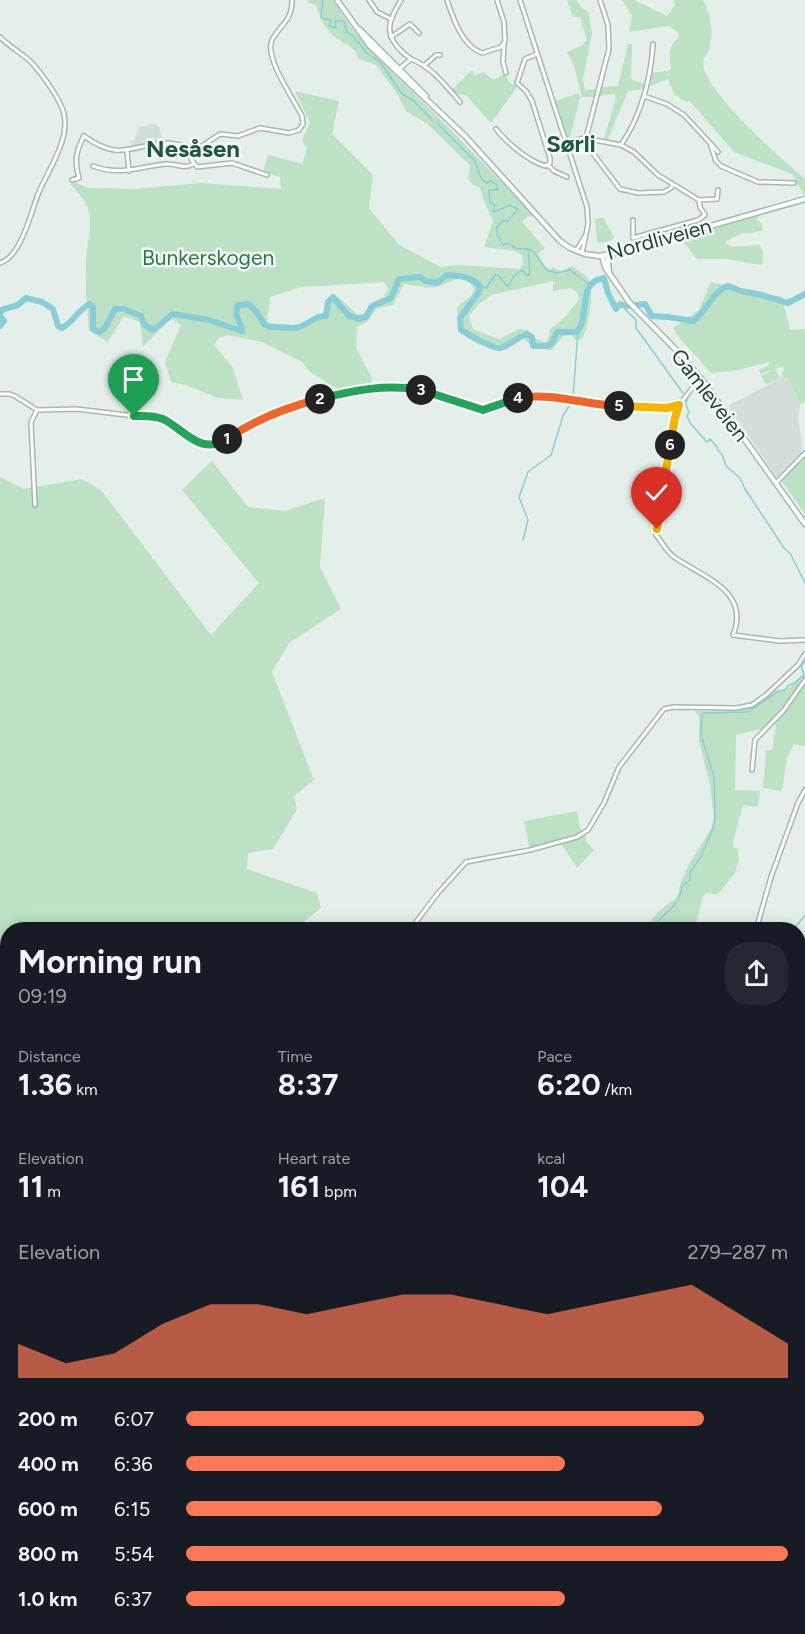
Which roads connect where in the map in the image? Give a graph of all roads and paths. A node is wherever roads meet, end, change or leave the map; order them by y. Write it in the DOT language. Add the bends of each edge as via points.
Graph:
graph roads {
  1 [pos="292,0"];
  2 [pos="338,0"];
  3 [pos="369,0"];
  4 [pos="401,0"];
  5 [pos="447,0"];
  6 [pos="497,0"];
  7 [pos="520,0"];
  8 [pos="600,0"];
  9 [pos="391,19"];
  10 [pos="419,33"];
  11 [pos="0,37"];
  12 [pos="391,37"];
  13 [pos="653,44"];
  14 [pos="504,45"];
  15 [pos="537,54"];
  16 [pos="440,55"];
  17 [pos="410,60"];
  18 [pos="424,65"];
  19 [pos="400,71"];
  20 [pos="506,73"];
  21 [pos="644,96"];
  22 [pos="460,102"];
  23 [pos="496,129"];
  24 [pos="583,138"];
  25 [pos="566,143"];
  26 [pos="710,143"];
  27 [pos="621,145"];
  28 [pos="192,148"];
  29 [pos="127,151"];
  30 [pos="718,152"];
  31 [pos="194,164"];
  32 [pos="93,165"];
  33 [pos="548,165"];
  34 [pos="129,171"];
  35 [pos="267,175"];
  36 [pos="567,177"];
  37 [pos="72,180"];
  38 [pos="794,183"];
  39 [pos="673,184"];
  40 [pos="718,190"];
  41 [pos="805,198"];
  42 [pos="699,200"];
  43 [pos="633,220"];
  44 [pos="586,235"];
  45 [pos="576,251"];
  46 [pos="582,253"];
  47 [pos="604,255"];
  48 [pos="0,263"];
  49 [pos="700,378"];
  50 [pos="0,394"];
  51 [pos="679,405"];
  52 [pos="37,410"];
  53 [pos="805,453"];
  54 [pos="776,483"];
  55 [pos="35,505"];
  56 [pos="805,524"];
  57 [pos="805,640"];
  58 [pos="805,654"];
  59 [pos="805,680"];
  60 [pos="752,770"];
  61 [pos="805,790"];
  62 [pos="416,922"];
  63 [pos="758,922"];
  1 -- 28 [label="street" via="290,16 272,40 270,52 302,116 301,128 293,133 260,128 238,136 220,134 203,147"];
  2 -- 19 [label="main road, Nordliveien" via="367,42"];
  3 -- 9 [label="street" via="377,12"];
  4 -- 9 [label="street"];
  5 -- 14 [label="street" via="456,25 476,50 482,53"];
  6 -- 14 [label="street" via="506,32"];
  7 -- 15 [label="street"];
  8 -- 24 [label="street" via="610,33 609,49"];
  9 -- 12 [label="street"];
  10 -- 12 [label="street" via="410,24"];
  11 -- 48 [label="street" via="36,68 59,101 65,122 61,142 23,235 9,258"];
  12 -- 17 [label="street"];
  13 -- 21 [label="street"];
  14 -- 20 [label="street"];
  15 -- 25 [label="street"];
  15 -- 33 [label="street" via="525,59 517,83 532,101 550,158"];
  16 -- 18 [label="street"];
  17 -- 18 [label="street"];
  17 -- 19 [label="street"];
  18 -- 22 [label="street"];
  19 -- 45 [label="main road, Nordliveien" via="496,168 555,235"];
  21 -- 26 [label="street" via="675,108"];
  21 -- 27 [label="street"];
  23 -- 33 [label="street" via="513,146"];
  24 -- 25 [label="street"];
  24 -- 27 [label="street"];
  24 -- 39 [label="street" via="620,189 664,192"];
  25 -- 44 [label="street" via="587,207"];
  26 -- 30 [label="street"];
  26 -- 38 [label="street" via="716,161 742,177 767,183"];
  27 -- 39 [label="street"];
  28 -- 29 [label="street" via="167,143"];
  28 -- 31 [label="street"];
  29 -- 34 [label="street"];
  29 -- 37 [label="street" via="103,147 84,136 75,161 79,178"];
  31 -- 34 [label="street"];
  31 -- 35 [label="street" via="200,167 232,163"];
  32 -- 34 [label="street"];
  33 -- 36 [label="street"];
  39 -- 42 [label="street"];
  40 -- 42 [label="street" via="717,199"];
  41 -- 47 [label="main road, Nordliveien"];
  42 -- 43 [label="street" via="705,215 690,222 633,238"];
  44 -- 45 [label="street"];
  44 -- 46 [label="street"];
  45 -- 46 [label="main road, Nordliveien"];
  46 -- 47 [label="main road, Nordliveien"];
  47 -- 49 [label="main road, Gamleveien" via="626,298"];
  49 -- 51 [label="street"];
  49 -- 54 [label="main road, Gamleveien"];
  50 -- 52 [label="street" via="15,396"];
  51 -- 52 [label="street" via="597,405 525,396 483,410 419,390 376,387 296,405 213,445 198,442 154,416 77,409"];
  51 -- 57 [label="street" via="657,537 672,555 732,597 737,610 733,636"];
  52 -- 55 [label="street" via="31,422"];
  53 -- 54 [label="street"];
  54 -- 56 [label="main road, Gamleveien"];
  58 -- 62 [label="street" via="798,665 752,705 664,709 619,767 588,830 540,847 466,862"];
  59 -- 60 [label="street" via="784,710 755,740"];
  61 -- 63 [label="street" via="771,877"];
}
